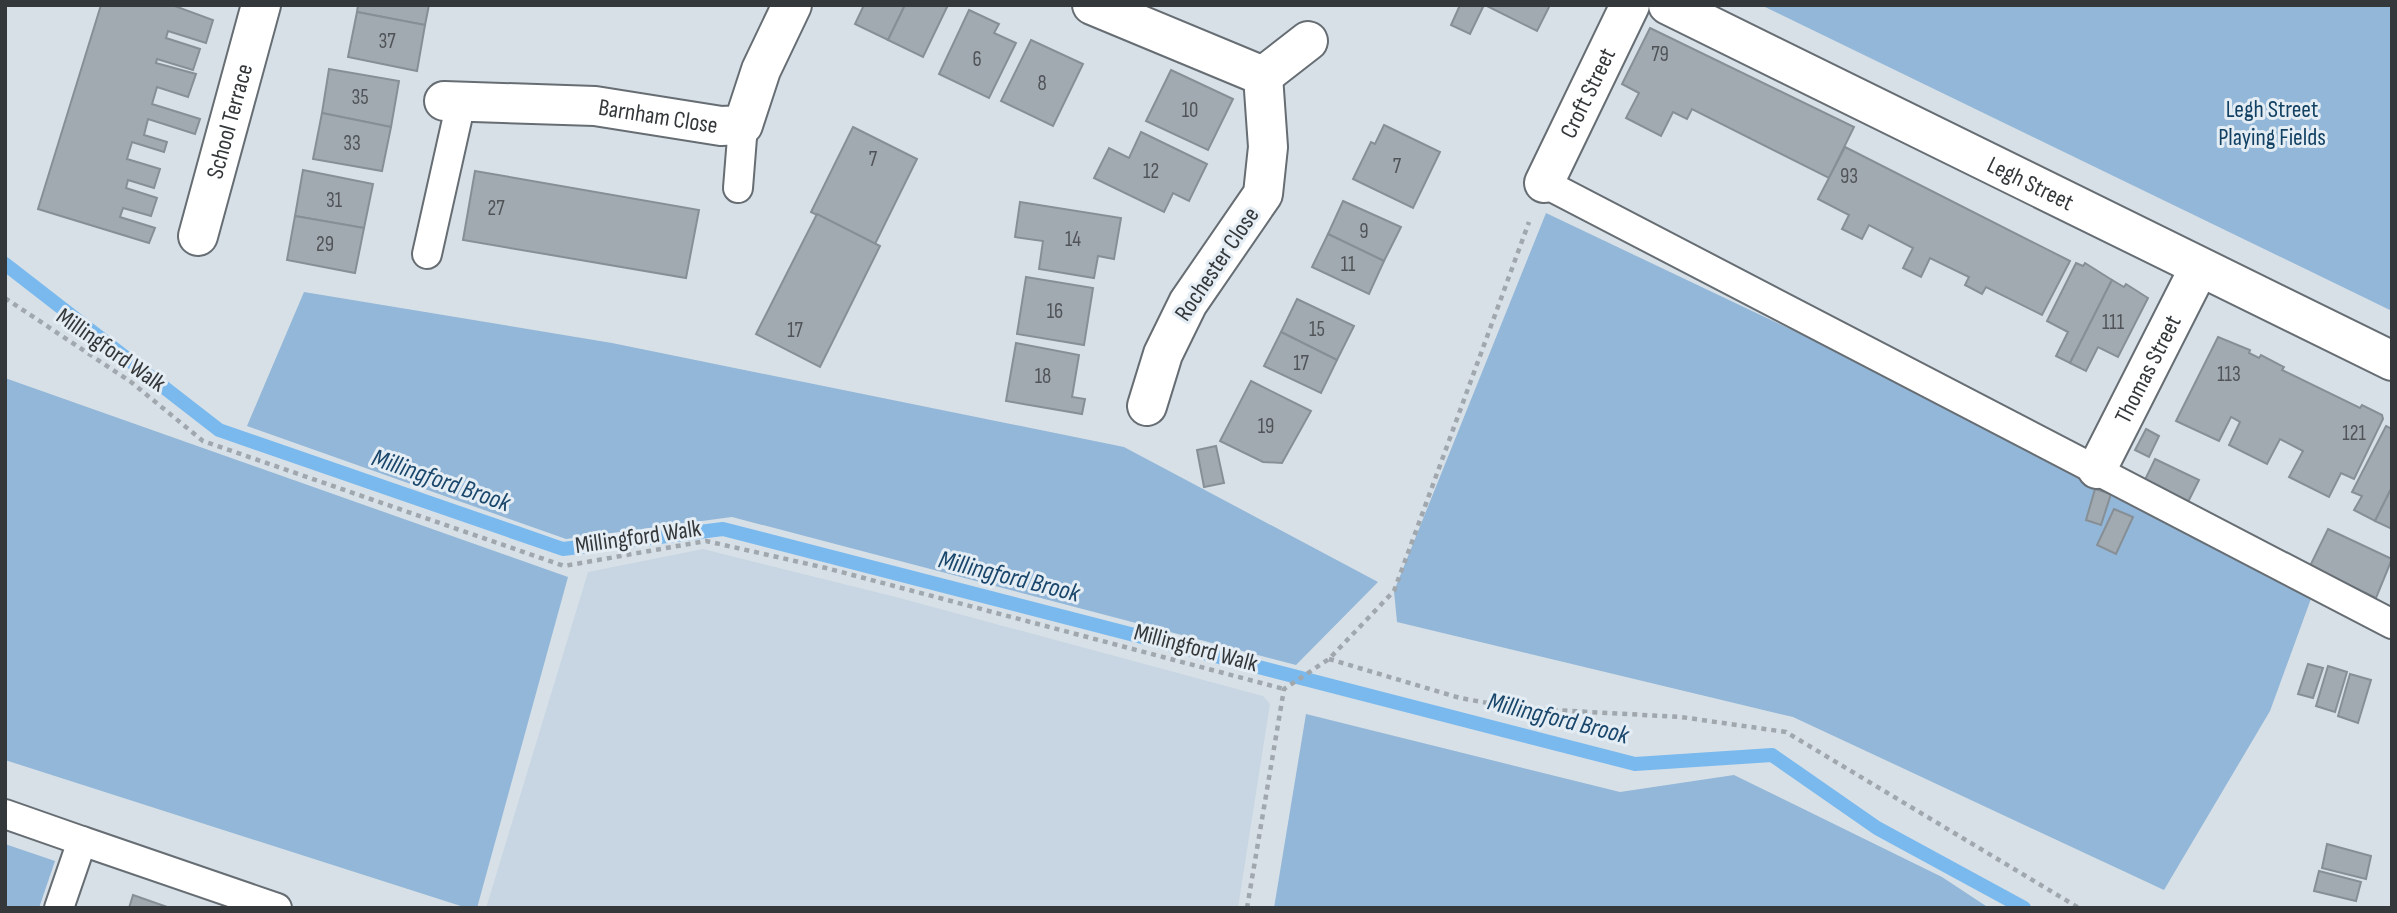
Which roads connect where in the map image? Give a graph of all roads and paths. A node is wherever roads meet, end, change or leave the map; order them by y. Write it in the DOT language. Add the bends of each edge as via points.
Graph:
graph roads {
  1 [pos="261,5"];
  2 [pos="792,5"];
  3 [pos="1092,5"];
  4 [pos="1630,5"];
  5 [pos="1668,5"];
  6 [pos="1308,41"];
  7 [pos="1263,76"];
  8 [pos="453,102"];
  9 [pos="743,125"];
  10 [pos="1544,183"];
  11 [pos="738,188"];
  12 [pos="198,236"];
  13 [pos="427,254"];
  14 [pos="2199,268"];
  15 [pos="5,298"];
  16 [pos="2392,362"];
  17 [pos="1147,406"];
  18 [pos="2097,469"];
  19 [pos="2392,624"];
  20 [pos="1329,659"];
  21 [pos="1284,689"];
  22 [pos="5,814"];
  23 [pos="82,841"];
  24 [pos="59,908"];
  25 [pos="277,908"];
  26 [pos="1247,908"];
  27 [pos="2079,908"];
  1 -- 12 [label="street, School Terrace"];
  2 -- 9 [label="street, Barnham Close" via="761,70"];
  3 -- 7 [label="street"];
  4 -- 10 [label="street, Croft Street"];
  5 -- 14 [label="street, Legh Street"];
  6 -- 7 [label="street"];
  7 -- 17 [label="street, Rochester Close" via="1268,147 1264,194 1216,258 1174,328"];
  8 -- 9 [label="street, Barnham Close" via="595,106 722,126"];
  8 -- 13 [label="lane"];
  9 -- 11 [label="lane"];
  10 -- 18 [label="lane"];
  10 -- 20 [label="path" via="1394,591"];
  14 -- 16 [label="street, Legh Street"];
  14 -- 18 [label="street, Thomas Street"];
  15 -- 21 [label="path, Millingford Walk" via="131,382 203,441 564,566 706,541 826,568"];
  18 -- 19 [label="lane"];
  20 -- 21 [label="path"];
  20 -- 27 [label="path" via="1460,698 1516,708 1681,717 1786,732"];
  21 -- 26 [label="path"];
  22 -- 23 [label="lane"];
  23 -- 24 [label="lane"];
  23 -- 25 [label="lane"];
}
